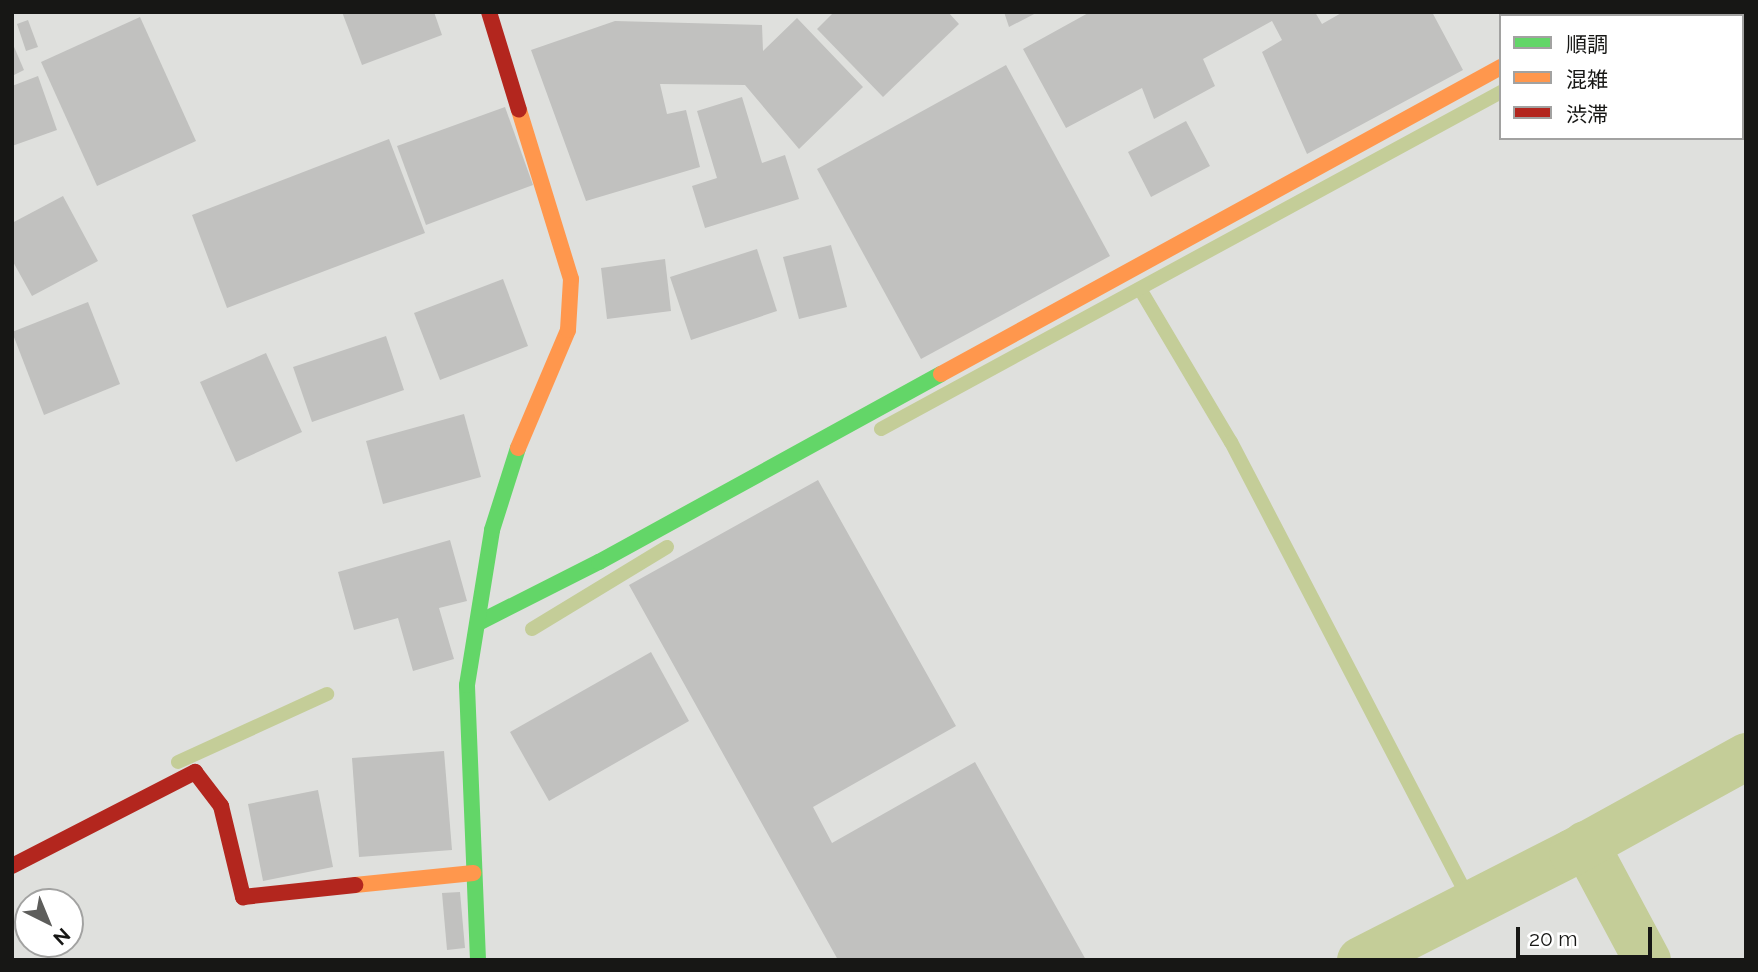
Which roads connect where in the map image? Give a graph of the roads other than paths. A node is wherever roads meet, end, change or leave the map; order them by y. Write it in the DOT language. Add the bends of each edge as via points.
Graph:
graph roads {
  1 [pos="489,12"];
  2 [pos="1499,68"];
  3 [pos="478,623"];
  4 [pos="12,866"];
  5 [pos="473,873"];
  6 [pos="478,960"];
  1 -- 3 [label="street" via="571,279 568,330 522,438 492,530"];
  2 -- 3 [label="street" via="599,562"];
  3 -- 5 [label="street" via="467,685"];
  4 -- 5 [label="street" via="195,772 221,806 243,897"];
  5 -- 6 [label="street"];
}
